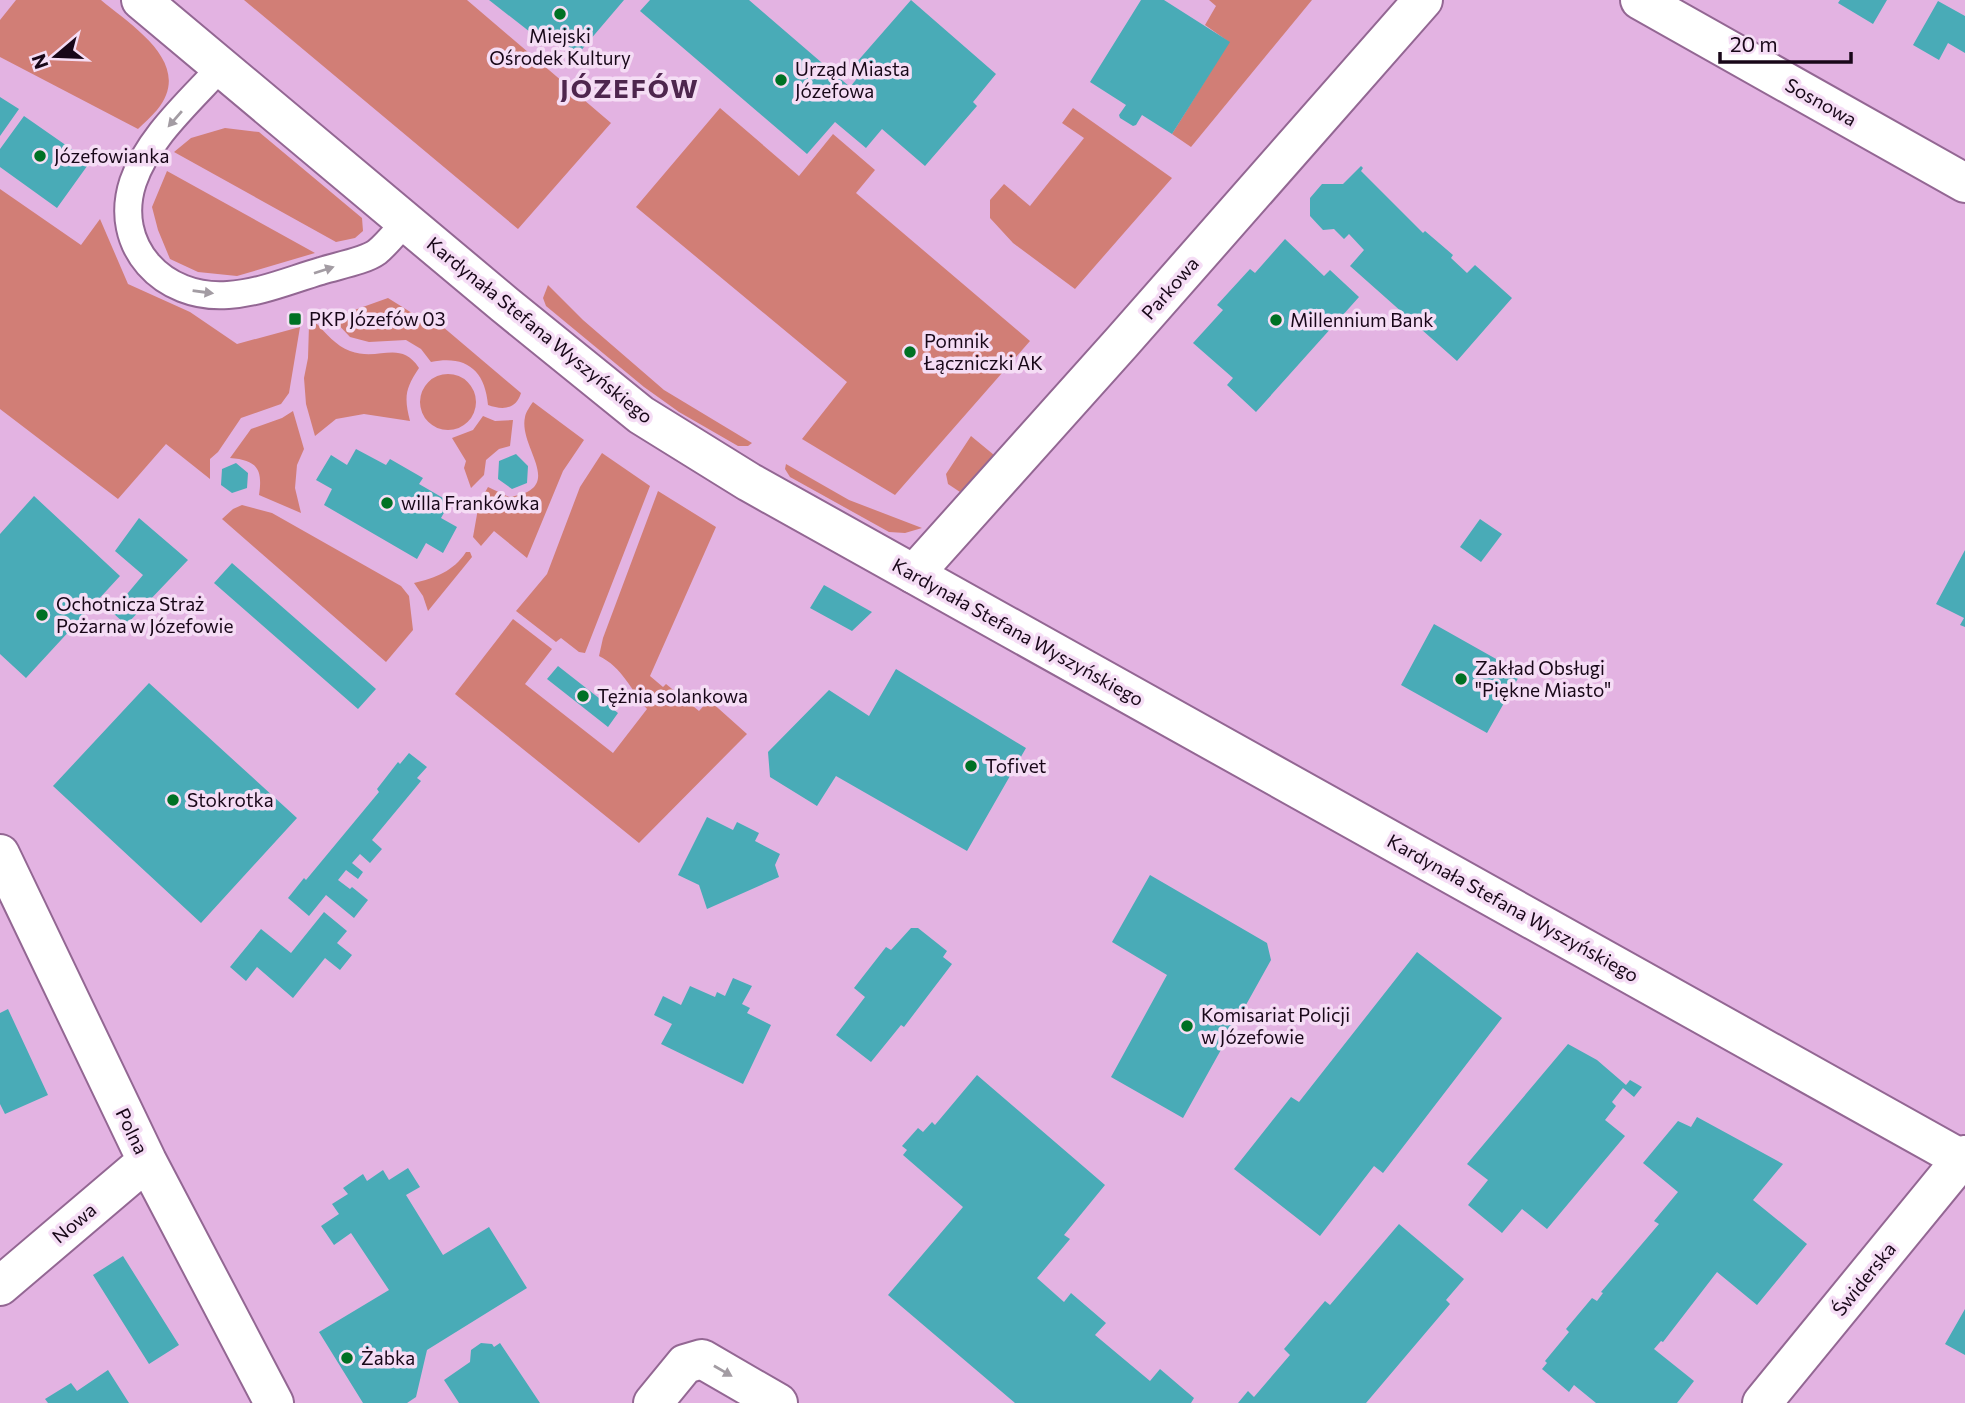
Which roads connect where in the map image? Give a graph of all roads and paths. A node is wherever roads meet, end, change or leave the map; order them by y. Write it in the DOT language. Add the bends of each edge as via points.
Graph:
graph roads {
  1 [pos="141,0"];
  2 [pos="1423,0"];
  3 [pos="1640,0"];
  4 [pos="220,68"];
  5 [pos="1965,183"];
  6 [pos="406,221"];
  7 [pos="914,574"];
  8 [pos="0,854"];
  9 [pos="1964,1158"];
  10 [pos="147,1161"];
  11 [pos="0,1286"];
  12 [pos="274,1403"];
  13 [pos="653,1403"];
  14 [pos="778,1403"];
  15 [pos="1762,1403"];
  1 -- 4 [label="street, Kardynała Stefana Wyszyńskiego"];
  2 -- 7 [label="street, Parkowa"];
  3 -- 5 [label="street, Sosnowa"];
  4 -- 6 [label="street, Kardynała Stefana Wyszyńskiego"];
  4 -- 6 [label="lane, one-way" via="149,148 134,180 127,206 132,237 143,260 160,276 191,291 225,295 259,290 375,253"];
  6 -- 7 [label="street, Kardynała Stefana Wyszyńskiego" via="641,415 749,482"];
  7 -- 9 [label="street, Kardynała Stefana Wyszyńskiego"];
  8 -- 10 [label="street, Polna"];
  9 -- 15 [label="street, Świderska"];
  10 -- 11 [label="street, Nowa"];
  10 -- 12 [label="street, Polna"];
  13 -- 14 [label="street, one-way" via="685,1364 702,1359"];
}
